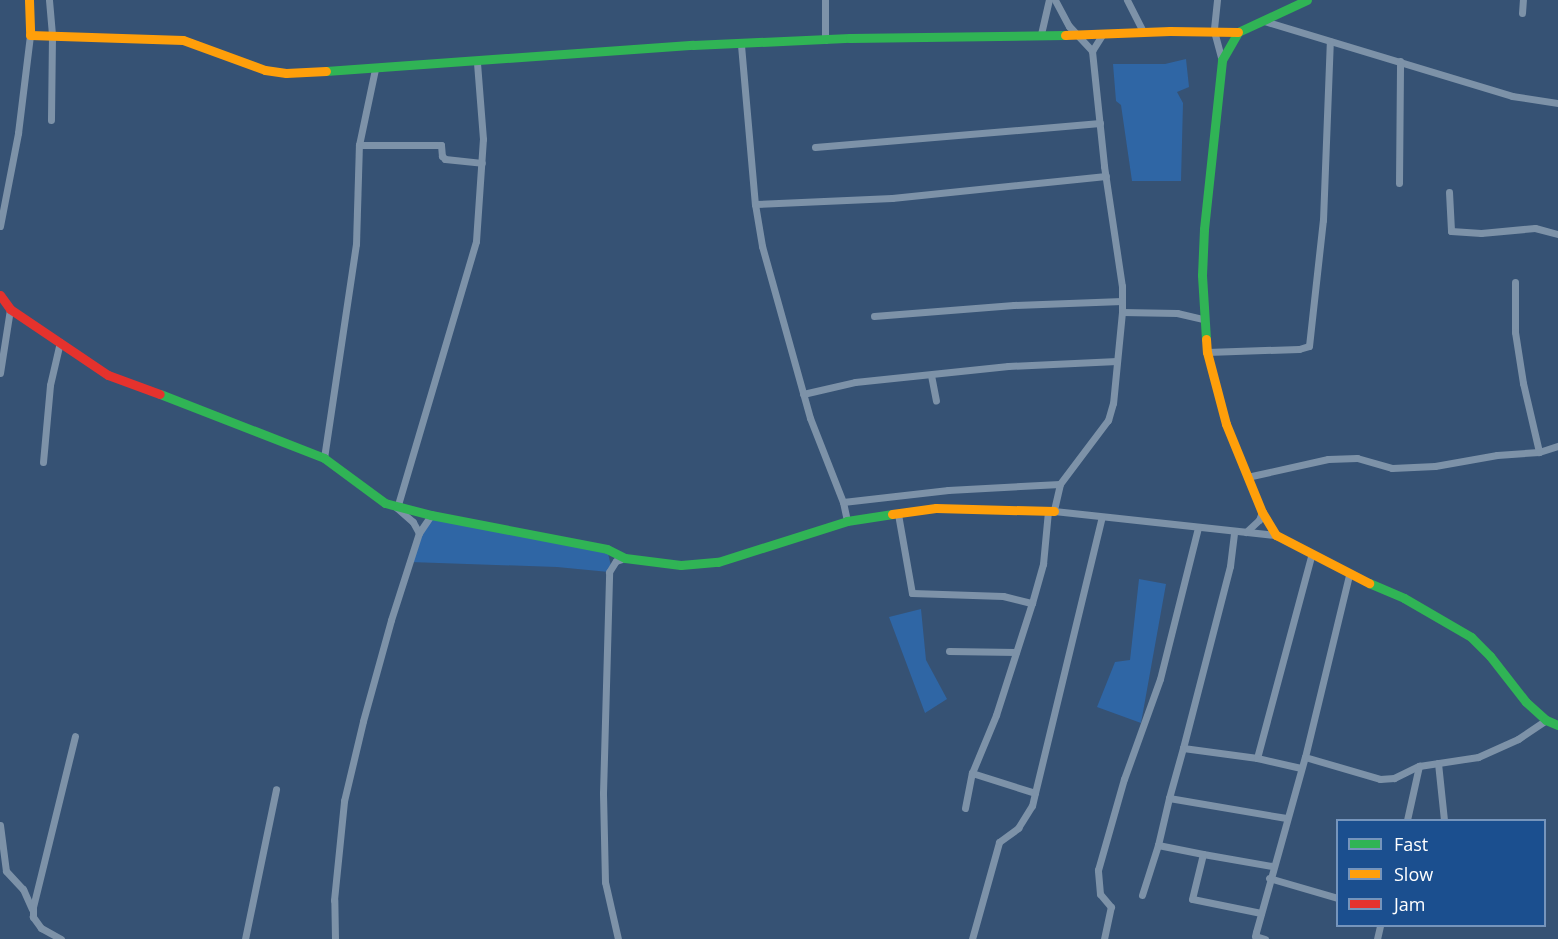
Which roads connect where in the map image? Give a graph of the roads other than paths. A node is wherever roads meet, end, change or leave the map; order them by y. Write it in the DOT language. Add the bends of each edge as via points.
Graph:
graph roads {
  1 [pos="29,0"];
  2 [pos="49,0"];
  3 [pos="825,0"];
  4 [pos="1049,0"];
  5 [pos="1056,0"];
  6 [pos="1127,0"];
  7 [pos="1217,0"];
  8 [pos="1307,0"];
  9 [pos="1523,0"];
  10 [pos="1521,13"];
  11 [pos="1264,21"];
  12 [pos="1214,31"];
  13 [pos="1143,32"];
  14 [pos="1238,32"];
  15 [pos="1041,34"];
  16 [pos="1102,34"];
  17 [pos="30,35"];
  18 [pos="1078,35"];
  19 [pos="52,36"];
  20 [pos="825,40"];
  21 [pos="1330,41"];
  22 [pos="741,45"];
  23 [pos="1092,51"];
  24 [pos="1222,60"];
  25 [pos="1400,61"];
  26 [pos="477,63"];
  27 [pos="375,69"];
  28 [pos="1558,103"];
  29 [pos="51,120"];
  30 [pos="1100,123"];
  31 [pos="359,145"];
  32 [pos="814,147"];
  33 [pos="482,163"];
  34 [pos="1106,176"];
  35 [pos="1399,183"];
  36 [pos="1449,192"];
  37 [pos="755,204"];
  38 [pos="0,226"];
  39 [pos="1558,234"];
  40 [pos="1515,282"];
  41 [pos="0,295"];
  42 [pos="1122,301"];
  43 [pos="10,309"];
  44 [pos="1122,312"];
  45 [pos="874,316"];
  46 [pos="1204,319"];
  47 [pos="60,342"];
  48 [pos="1207,352"];
  49 [pos="1117,361"];
  50 [pos="0,373"];
  51 [pos="931,375"];
  52 [pos="803,394"];
  53 [pos="936,401"];
  54 [pos="1558,446"];
  55 [pos="1539,452"];
  56 [pos="324,458"];
  57 [pos="43,462"];
  58 [pos="1247,477"];
  59 [pos="1060,484"];
  60 [pos="843,502"];
  61 [pos="397,508"];
  62 [pos="1051,511"];
  63 [pos="1262,512"];
  64 [pos="898,514"];
  65 [pos="431,515"];
  66 [pos="1102,517"];
  67 [pos="847,521"];
  68 [pos="1198,528"];
  69 [pos="1234,531"];
  70 [pos="419,532"];
  71 [pos="1246,532"];
  72 [pos="1276,535"];
  73 [pos="607,549"];
  74 [pos="1311,556"];
  75 [pos="624,558"];
  76 [pos="611,566"];
  77 [pos="1349,575"];
  78 [pos="1032,603"];
  79 [pos="949,651"];
  80 [pos="1016,652"];
  81 [pos="1546,720"];
  82 [pos="1558,725"];
  83 [pos="75,736"];
  84 [pos="1183,748"];
  85 [pos="1305,757"];
  86 [pos="1257,758"];
  87 [pos="1438,763"];
  88 [pos="1419,766"];
  89 [pos="1301,768"];
  90 [pos="972,773"];
  91 [pos="276,789"];
  92 [pos="1035,793"];
  93 [pos="1169,798"];
  94 [pos="965,808"];
  95 [pos="1286,818"];
  96 [pos="1407,819"];
  97 [pos="1444,819"];
  98 [pos="0,825"];
  99 [pos="1158,845"];
  100 [pos="1203,854"];
  101 [pos="1272,866"];
  102 [pos="1269,878"];
  103 [pos="1142,896"];
  104 [pos="1336,897"];
  105 [pos="33,911"];
  106 [pos="1261,913"];
  107 [pos="61,939"];
  108 [pos="245,939"];
  109 [pos="335,939"];
  110 [pos="618,939"];
  111 [pos="972,939"];
  112 [pos="1104,939"];
  113 [pos="1266,939"];
  1 -- 17 [label="street"];
  2 -- 19 [label="street"];
  3 -- 20 [label="street"];
  4 -- 15 [label="street"];
  5 -- 18 [label="street"];
  6 -- 13 [label="street"];
  7 -- 12 [label="street"];
  8 -- 11 [label="street"];
  9 -- 10 [label="street"];
  11 -- 14 [label="street"];
  11 -- 21 [label="street"];
  12 -- 13 [label="street"];
  12 -- 14 [label="street"];
  12 -- 24 [label="street"];
  13 -- 16 [label="street"];
  14 -- 24 [label="street"];
  15 -- 18 [label="street"];
  15 -- 20 [label="street"];
  16 -- 18 [label="street"];
  16 -- 23 [label="street"];
  17 -- 19 [label="street"];
  17 -- 38 [label="street" via="18,133"];
  18 -- 23 [label="street"];
  19 -- 27 [label="street" via="183,40 265,70 286,73"];
  19 -- 29 [label="street"];
  20 -- 22 [label="street"];
  21 -- 25 [label="street"];
  21 -- 48 [label="street" via="1323,220 1309,346"];
  22 -- 26 [label="street" via="693,45"];
  22 -- 37 [label="street"];
  23 -- 30 [label="street"];
  24 -- 46 [label="street" via="1204,229"];
  25 -- 28 [label="street" via="1512,96"];
  25 -- 35 [label="street"];
  26 -- 27 [label="street"];
  26 -- 33 [label="street"];
  27 -- 31 [label="street"];
  30 -- 32 [label="street"];
  30 -- 34 [label="street"];
  31 -- 33 [label="street" via="441,145 445,159"];
  31 -- 56 [label="street" via="356,244"];
  33 -- 61 [label="street" via="476,241"];
  34 -- 37 [label="street" via="892,198"];
  34 -- 42 [label="street"];
  36 -- 39 [label="street" via="1451,231 1481,233 1535,228"];
  37 -- 52 [label="street" via="762,246"];
  40 -- 55 [label="street" via="1515,332"];
  41 -- 43 [label="street"];
  42 -- 44 [label="street"];
  42 -- 45 [label="street" via="1014,304"];
  43 -- 47 [label="street"];
  43 -- 50 [label="street"];
  44 -- 46 [label="street"];
  44 -- 49 [label="street"];
  46 -- 48 [label="street"];
  47 -- 56 [label="street" via="108,375"];
  47 -- 57 [label="street" via="50,385"];
  48 -- 58 [label="street" via="1226,424"];
  49 -- 51 [label="street" via="1008,366"];
  49 -- 59 [label="street" via="1108,420"];
  51 -- 52 [label="street" via="855,382"];
  51 -- 53 [label="street"];
  52 -- 60 [label="street"];
  54 -- 55 [label="street"];
  55 -- 58 [label="street" via="1392,468 1358,458 1328,459"];
  56 -- 61 [label="street"];
  58 -- 63 [label="street"];
  59 -- 60 [label="street" via="948,490"];
  59 -- 62 [label="street"];
  60 -- 67 [label="street"];
  61 -- 65 [label="street"];
  61 -- 70 [label="street"];
  62 -- 64 [label="street" via="953,507"];
  62 -- 66 [label="street"];
  62 -- 78 [label="street"];
  63 -- 71 [label="street"];
  63 -- 72 [label="street"];
  64 -- 67 [label="street"];
  64 -- 78 [label="street" via="912,593 1003,596"];
  65 -- 70 [label="street"];
  65 -- 73 [label="street"];
  66 -- 68 [label="street"];
  66 -- 92 [label="street"];
  67 -- 75 [label="street" via="718,562 681,565"];
  68 -- 69 [label="street"];
  68 -- 112 [label="street" via="1160,679 1124,780 1098,870 1100,894 1112,907"];
  69 -- 71 [label="street"];
  69 -- 84 [label="street" via="1230,566"];
  70 -- 109 [label="street" via="391,620 344,801 334,900"];
  71 -- 72 [label="street"];
  72 -- 74 [label="street"];
  73 -- 75 [label="street"];
  73 -- 76 [label="street"];
  74 -- 77 [label="street"];
  74 -- 86 [label="street"];
  75 -- 76 [label="street"];
  76 -- 110 [label="street" via="603,847 605,882"];
  77 -- 81 [label="street" via="1404,598 1471,637"];
  77 -- 85 [label="street"];
  78 -- 80 [label="street"];
  79 -- 80 [label="street"];
  80 -- 90 [label="street"];
  81 -- 82 [label="street"];
  81 -- 87 [label="street" via="1492,752"];
  83 -- 105 [label="street"];
  84 -- 86 [label="street"];
  84 -- 93 [label="street"];
  85 -- 88 [label="street" via="1380,779 1401,776"];
  85 -- 89 [label="street"];
  86 -- 89 [label="street"];
  87 -- 88 [label="street"];
  87 -- 97 [label="street"];
  88 -- 96 [label="street"];
  89 -- 95 [label="street"];
  90 -- 92 [label="street"];
  90 -- 94 [label="street"];
  91 -- 108 [label="street"];
  92 -- 111 [label="street" via="1018,828 999,842"];
  93 -- 95 [label="street"];
  93 -- 99 [label="street"];
  95 -- 101 [label="street"];
  98 -- 105 [label="street" via="6,871 23,889"];
  99 -- 100 [label="street"];
  99 -- 103 [label="street"];
  100 -- 101 [label="street"];
  100 -- 106 [label="street" via="1192,899"];
  101 -- 102 [label="street"];
  102 -- 104 [label="street"];
  102 -- 106 [label="street"];
  105 -- 107 [label="street" via="41,928"];
  106 -- 113 [label="street" via="1255,936"];
}
